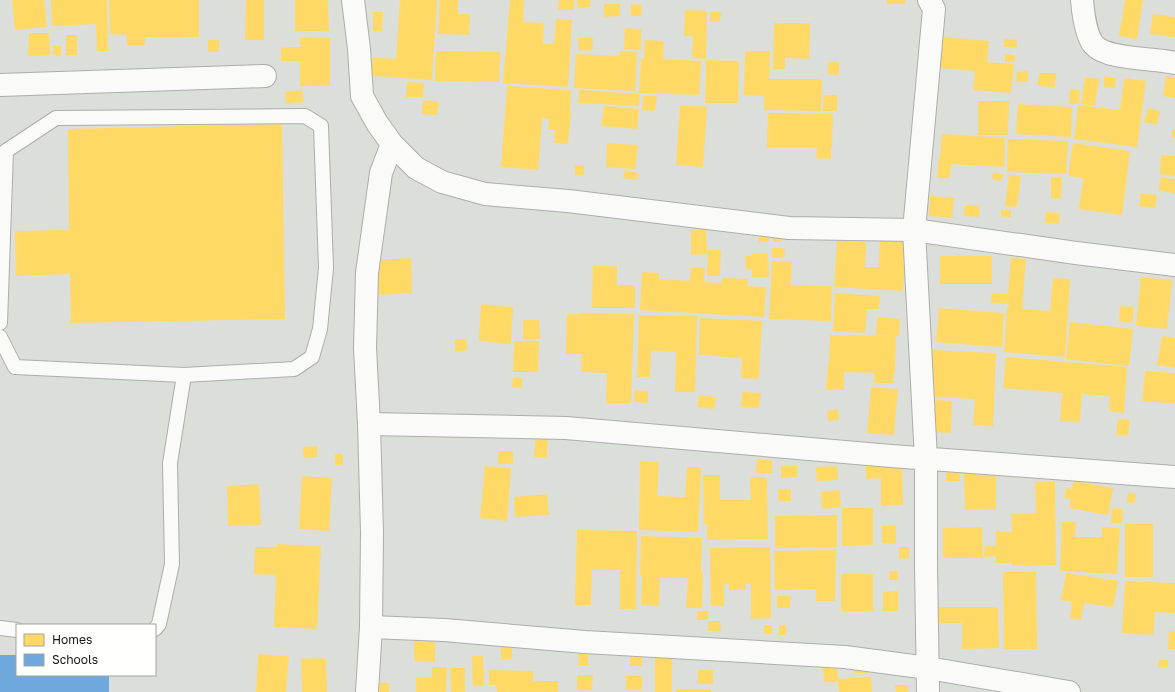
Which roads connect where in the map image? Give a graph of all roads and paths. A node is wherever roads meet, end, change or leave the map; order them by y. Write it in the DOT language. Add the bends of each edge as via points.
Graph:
graph roads {
  1 [pos="353,0"];
  2 [pos="929,0"];
  3 [pos="1082,0"];
  4 [pos="1175,63"];
  5 [pos="265,76"];
  6 [pos="0,85"];
  7 [pos="392,144"];
  8 [pos="914,230"];
  9 [pos="1175,265"];
  10 [pos="0,323"];
  11 [pos="0,337"];
  12 [pos="184,375"];
  13 [pos="369,424"];
  14 [pos="926,459"];
  15 [pos="1175,477"];
  16 [pos="371,627"];
  17 [pos="0,628"];
  18 [pos="156,628"];
  19 [pos="16,630"];
  20 [pos="928,668"];
  21 [pos="367,692"];
  22 [pos="928,692"];
  23 [pos="1069,692"];
  1 -- 7 [label="street" via="362,96"];
  2 -- 8 [label="street" via="934,9"];
  3 -- 4 [label="street" via="1084,21 1092,44 1098,49 1119,56"];
  5 -- 6 [label="street"];
  7 -- 8 [label="street" via="416,168 442,182 486,194 568,201 789,228"];
  7 -- 13 [label="street" via="381,173 367,273 365,348"];
  8 -- 9 [label="street"];
  8 -- 14 [label="street"];
  10 -- 12 [label="lane" via="6,151 56,118 305,116 321,126 325,260 320,329 312,357 294,369"];
  11 -- 12 [label="lane" via="14,367"];
  12 -- 18 [label="lane" via="170,463 172,564"];
  13 -- 14 [label="street" via="566,428"];
  13 -- 16 [label="street"];
  14 -- 15 [label="street"];
  14 -- 20 [label="street"];
  16 -- 20 [label="street" via="845,657"];
  16 -- 21 [label="street"];
  17 -- 19 [label="lane"];
  20 -- 22 [label="street"];
  20 -- 23 [label="street"];
}
